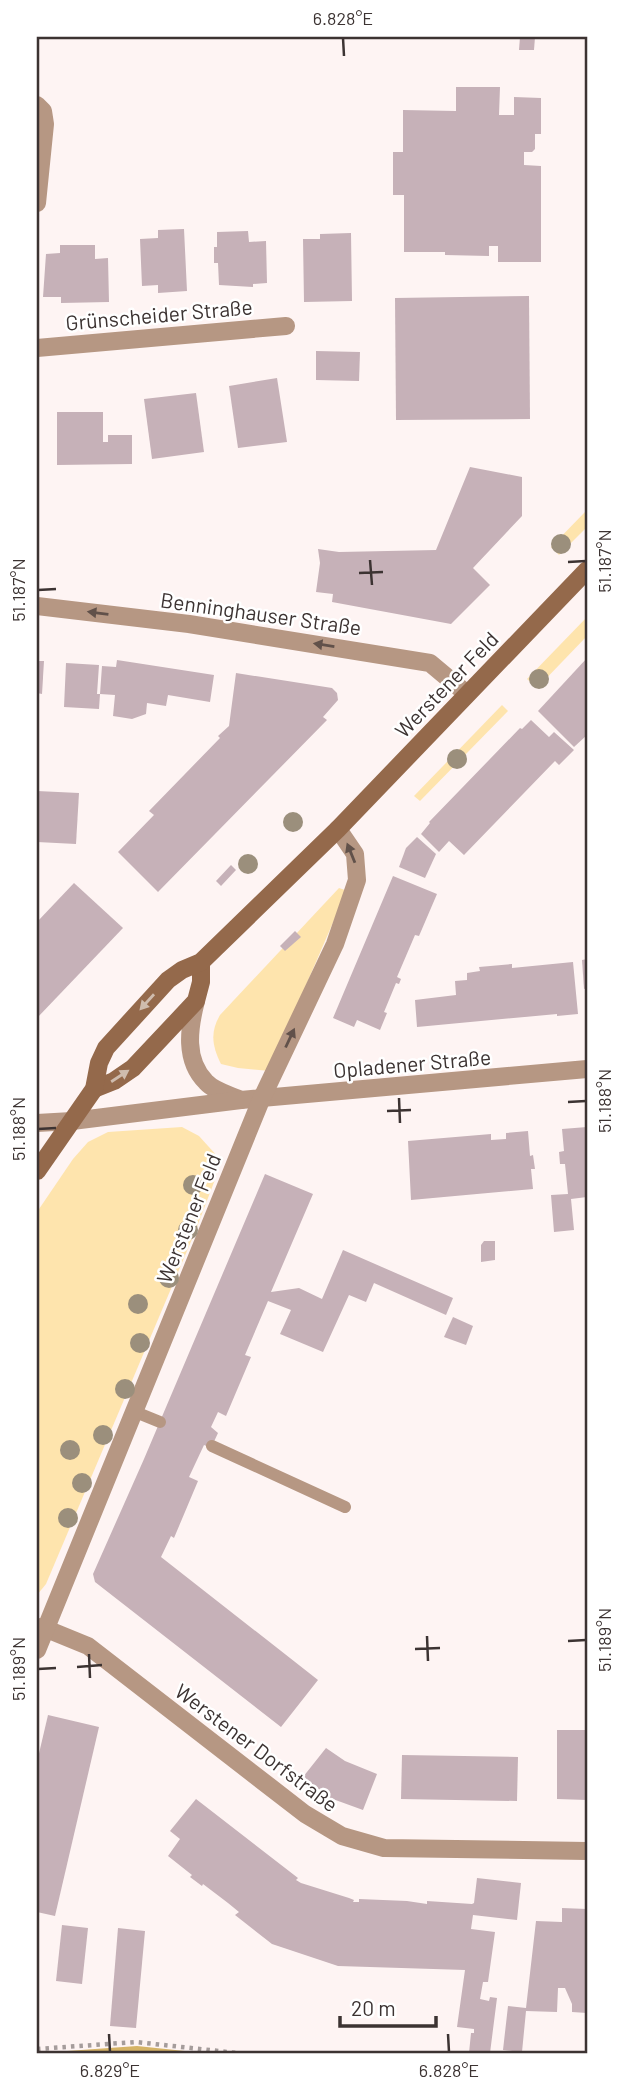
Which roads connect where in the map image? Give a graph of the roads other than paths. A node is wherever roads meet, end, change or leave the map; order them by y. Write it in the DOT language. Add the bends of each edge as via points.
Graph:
graph roads {
  1 [pos="37,105"];
  2 [pos="37,203"];
  3 [pos="286,326"];
  4 [pos="37,348"];
  5 [pos="587,570"];
  6 [pos="37,606"];
  7 [pos="467,694"];
  8 [pos="338,829"];
  9 [pos="201,962"];
  10 [pos="195,1001"];
  11 [pos="587,1069"];
  12 [pos="94,1089"];
  13 [pos="241,1100"];
  14 [pos="261,1100"];
  15 [pos="72,1121"];
  16 [pos="37,1123"];
  17 [pos="37,1171"];
  18 [pos="133,1411"];
  19 [pos="160,1422"];
  20 [pos="212,1446"];
  21 [pos="345,1507"];
  22 [pos="41,1628"];
  23 [pos="37,1650"];
  24 [pos="587,1850"];
  1 -- 2 [label="street" via="45,124"];
  3 -- 4 [label="street, Grünscheider Straße"];
  5 -- 7 [label="main road, Werstener Feld"];
  7 -- 6 [label="street, Benninghauser Straße, one-way" via="430,663 189,624"];
  7 -- 8 [label="main road, Werstener Feld"];
  8 -- 9 [label="main road, Werstener Feld"];
  14 -- 8 [label="street, Werstener Feld, one-way" via="335,944 357,880 355,854"];
  9 -- 10 [label="main road"];
  9 -- 12 [label="main road, Werstener Feld, one-way" via="168,980 106,1048"];
  12 -- 10 [label="main road, Werstener Feld, one-way" via="133,1068"];
  10 -- 13 [label="street, Opladener Straße" via="190,1037 196,1070 207,1084"];
  11 -- 14 [label="street, Opladener Straße"];
  12 -- 15 [label="main road, Werstener Feld"];
  13 -- 14 [label="street, Opladener Straße"];
  13 -- 15 [label="street, Opladener Straße"];
  14 -- 18 [label="street, Werstener Feld"];
  15 -- 16 [label="street, Opladener Straße"];
  15 -- 17 [label="main road, Werstener Feld"];
  18 -- 19 [label="lane"];
  18 -- 22 [label="street, Werstener Feld"];
  20 -- 21 [label="lane"];
  22 -- 23 [label="street"];
  22 -- 24 [label="street, Werstener Dorfstraße" via="88,1646 305,1815 342,1836 384,1847"];
}
